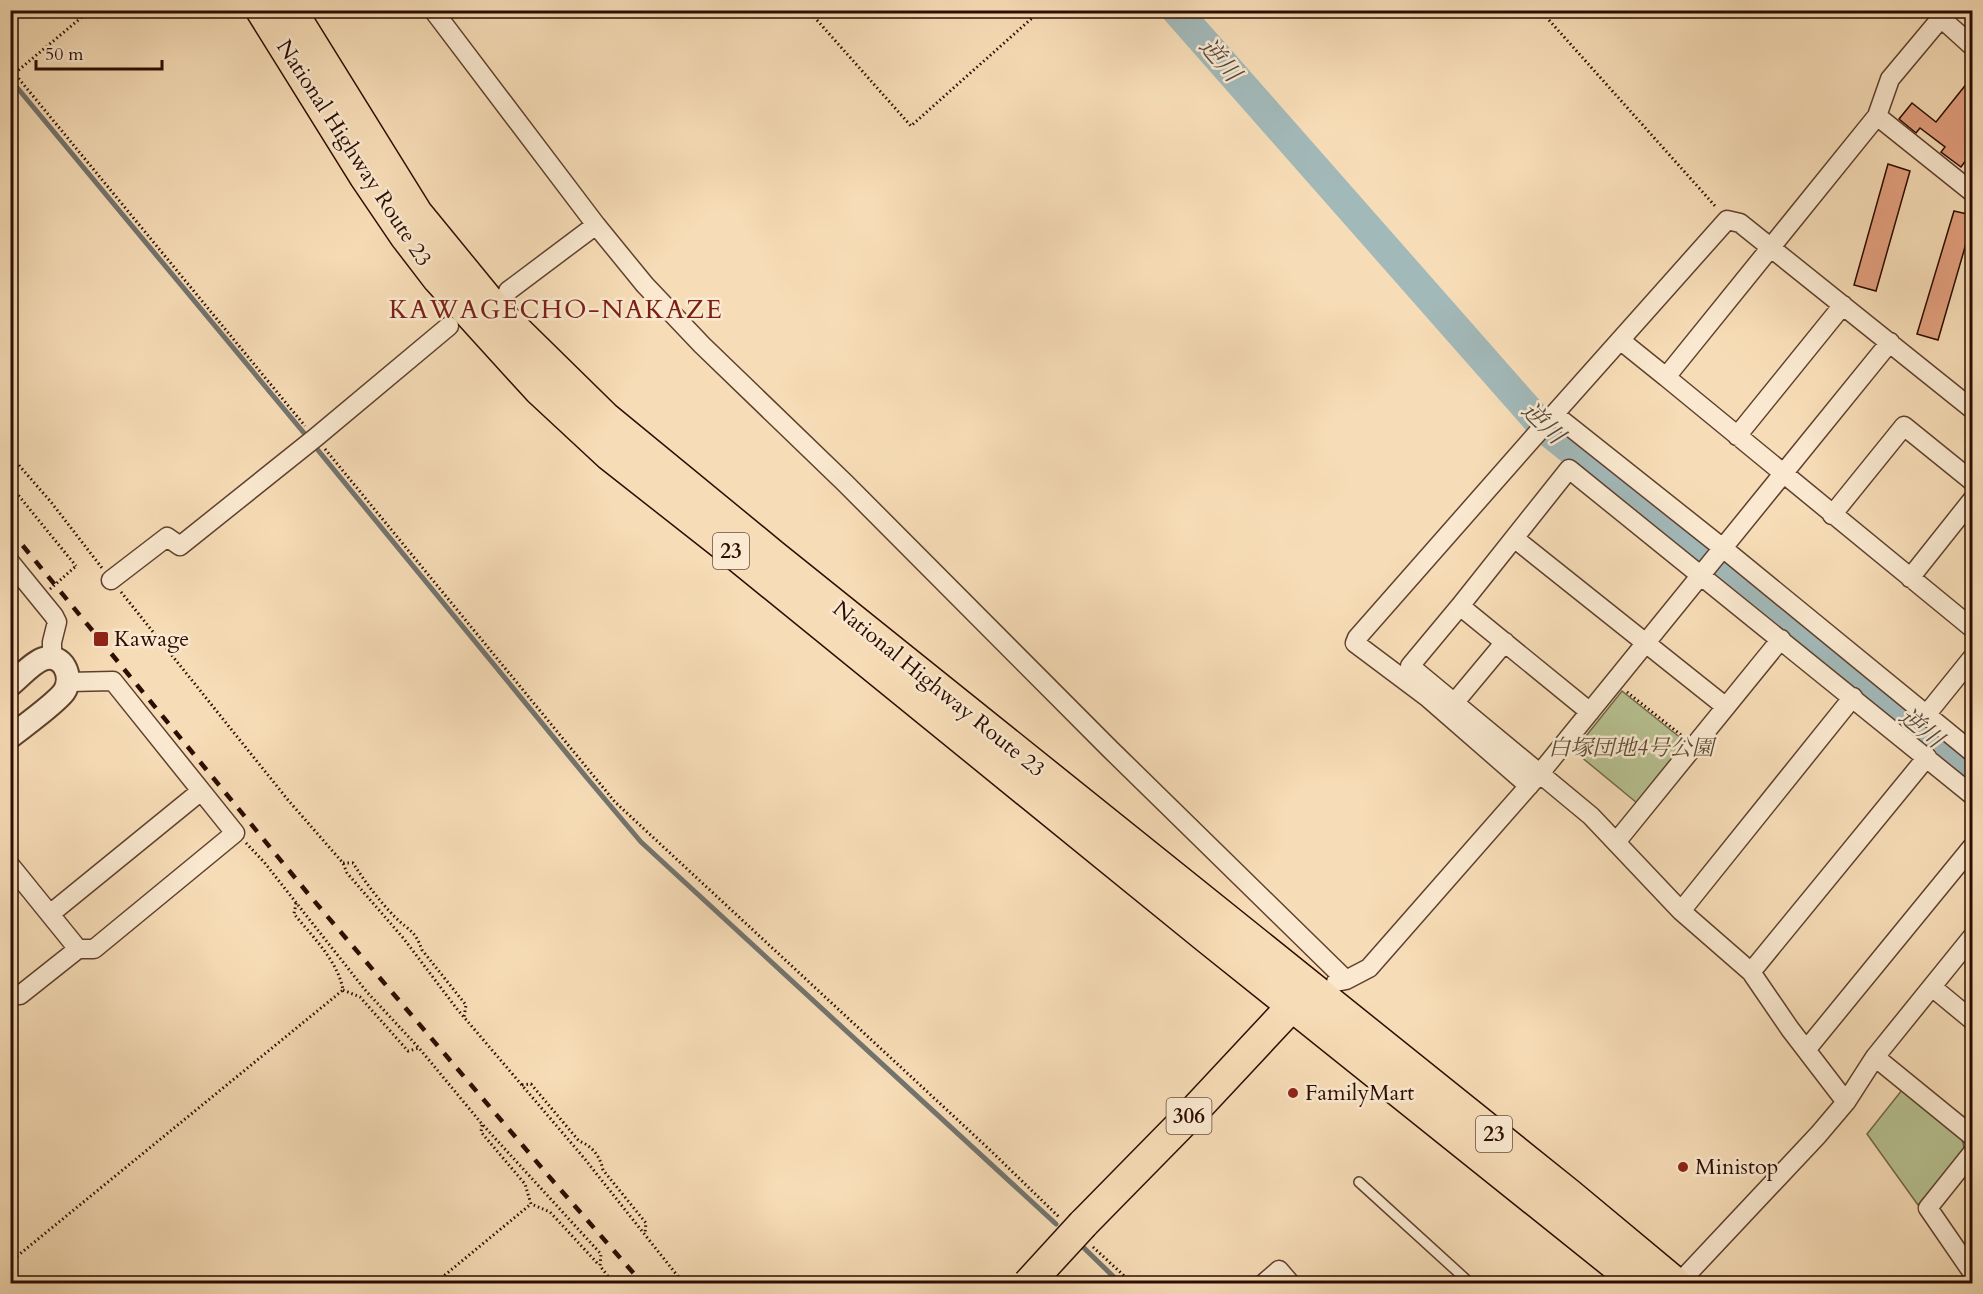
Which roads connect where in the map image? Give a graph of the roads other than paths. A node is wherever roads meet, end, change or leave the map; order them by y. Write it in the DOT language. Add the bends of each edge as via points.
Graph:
graph roads {
  1 [pos="261,10"];
  2 [pos="291,10"];
  3 [pos="433,10"];
  4 [pos="1972,46"];
  5 [pos="1877,116"];
  6 [pos="1972,192"];
  7 [pos="596,225"];
  8 [pos="1772,248"];
  9 [pos="508,291"];
  10 [pos="1843,305"];
  11 [pos="449,326"];
  12 [pos="1620,340"];
  13 [pos="1890,342"];
  14 [pos="1666,377"];
  15 [pos="1972,409"];
  16 [pos="1548,421"];
  17 [pos="1737,436"];
  18 [pos="1783,474"];
  19 [pos="1972,481"];
  20 [pos="1972,500"];
  21 [pos="1832,514"];
  22 [pos="1514,538"];
  23 [pos="1722,551"];
  24 [pos="10,562"];
  25 [pos="1704,573"];
  26 [pos="1910,578"];
  27 [pos="111,580"];
  28 [pos="1460,606"];
  29 [pos="1972,628"];
  30 [pos="1781,639"];
  31 [pos="1505,642"];
  32 [pos="1646,643"];
  33 [pos="52,657"];
  34 [pos="1972,658"];
  35 [pos="69,682"];
  36 [pos="10,685"];
  37 [pos="1852,697"];
  38 [pos="1455,702"];
  39 [pos="1726,707"];
  40 [pos="1590,712"];
  41 [pos="1926,715"];
  42 [pos="10,737"];
  43 [pos="1972,752"];
  44 [pos="1927,757"];
  45 [pos="1541,772"];
  46 [pos="1529,786"];
  47 [pos="201,791"];
  48 [pos="1972,795"];
  49 [pos="1617,841"];
  50 [pos="1972,847"];
  51 [pos="10,865"];
  52 [pos="1681,911"];
  53 [pos="50,914"];
  54 [pos="1972,937"];
  55 [pos="78,949"];
  56 [pos="1751,972"];
  57 [pos="1346,980"];
  58 [pos="1932,987"];
  59 [pos="20,995"];
  60 [pos="1301,996"];
  61 [pos="1972,1020"];
  62 [pos="1806,1050"];
  63 [pos="1875,1057"];
  64 [pos="1846,1102"];
  65 [pos="1972,1136"];
  66 [pos="1972,1153"];
  67 [pos="1359,1182"];
  68 [pos="1972,1272"];
  69 [pos="1028,1284"];
  70 [pos="1263,1284"];
  71 [pos="1291,1284"];
  72 [pos="1472,1284"];
  73 [pos="1639,1284"];
  74 [pos="1678,1284"];
  1 -- 60 [label="highway, National Highway Route 23 / 23" via="405,236 438,279 539,390 609,455"];
  2 -- 60 [label="highway, National Highway Route 23 / 23" via="417,213 498,312 605,417"];
  3 -- 7 [label="street"];
  4 -- 5 [label="street" via="1941,18 1890,79"];
  5 -- 6 [label="street"];
  5 -- 8 [label="street"];
  7 -- 9 [label="street"];
  7 -- 57 [label="street" via="702,345"];
  8 -- 10 [label="street"];
  8 -- 12 [label="street" via="1740,223 1727,220"];
  8 -- 14 [label="street"];
  10 -- 13 [label="street"];
  10 -- 17 [label="street"];
  11 -- 27 [label="street" via="180,546 167,537"];
  12 -- 14 [label="street"];
  12 -- 16 [label="street"];
  13 -- 15 [label="street"];
  13 -- 18 [label="street"];
  14 -- 17 [label="street"];
  16 -- 23 [label="street"];
  16 -- 46 [label="street" via="1355,643 1427,697"];
  17 -- 18 [label="street"];
  18 -- 21 [label="street"];
  18 -- 23 [label="street"];
  19 -- 21 [label="street" via="1904,426"];
  20 -- 26 [label="street"];
  21 -- 26 [label="street"];
  22 -- 25 [label="street" via="1569,469"];
  22 -- 28 [label="street"];
  22 -- 32 [label="street"];
  23 -- 25 [label="street"];
  23 -- 41 [label="street"];
  24 -- 33 [label="street" via="57,622"];
  25 -- 30 [label="street"];
  25 -- 32 [label="street"];
  26 -- 29 [label="street"];
  28 -- 31 [label="street"];
  28 -- 38 [label="street" via="1410,666"];
  30 -- 37 [label="street"];
  30 -- 39 [label="street"];
  31 -- 38 [label="street"];
  31 -- 40 [label="street"];
  32 -- 39 [label="street"];
  32 -- 40 [label="street"];
  33 -- 35 [label="street" via="66,668"];
  33 -- 36 [label="street" via="42,659"];
  34 -- 41 [label="street"];
  35 -- 42 [label="street" via="63,693"];
  35 -- 47 [label="street" via="113,681"];
  37 -- 44 [label="street"];
  37 -- 52 [label="street"];
  38 -- 45 [label="street"];
  39 -- 49 [label="street"];
  40 -- 45 [label="street"];
  41 -- 43 [label="street"];
  44 -- 48 [label="street"];
  44 -- 56 [label="street"];
  45 -- 46 [label="street"];
  45 -- 49 [label="street"];
  46 -- 57 [label="street" via="1368,968"];
  47 -- 53 [label="street"];
  47 -- 55 [label="street" via="235,833 94,949"];
  49 -- 52 [label="street"];
  50 -- 62 [label="street"];
  51 -- 53 [label="street"];
  52 -- 56 [label="street"];
  53 -- 55 [label="street"];
  54 -- 58 [label="street"];
  55 -- 59 [label="street"];
  56 -- 62 [label="street"];
  57 -- 60 [label="street"];
  58 -- 61 [label="street"];
  58 -- 63 [label="street"];
  60 -- 69 [label="highway, 306, bridge"];
  60 -- 73 [label="highway, National Highway Route 23 / 23"];
  60 -- 74 [label="highway, National Highway Route 23 / 23"];
  62 -- 64 [label="street"];
  63 -- 64 [label="street"];
  63 -- 65 [label="street"];
  64 -- 74 [label="street"];
  66 -- 68 [label="street" via="1928,1208"];
  67 -- 72 [label="lane"];
  70 -- 71 [label="street" via="1279,1270"];
}
